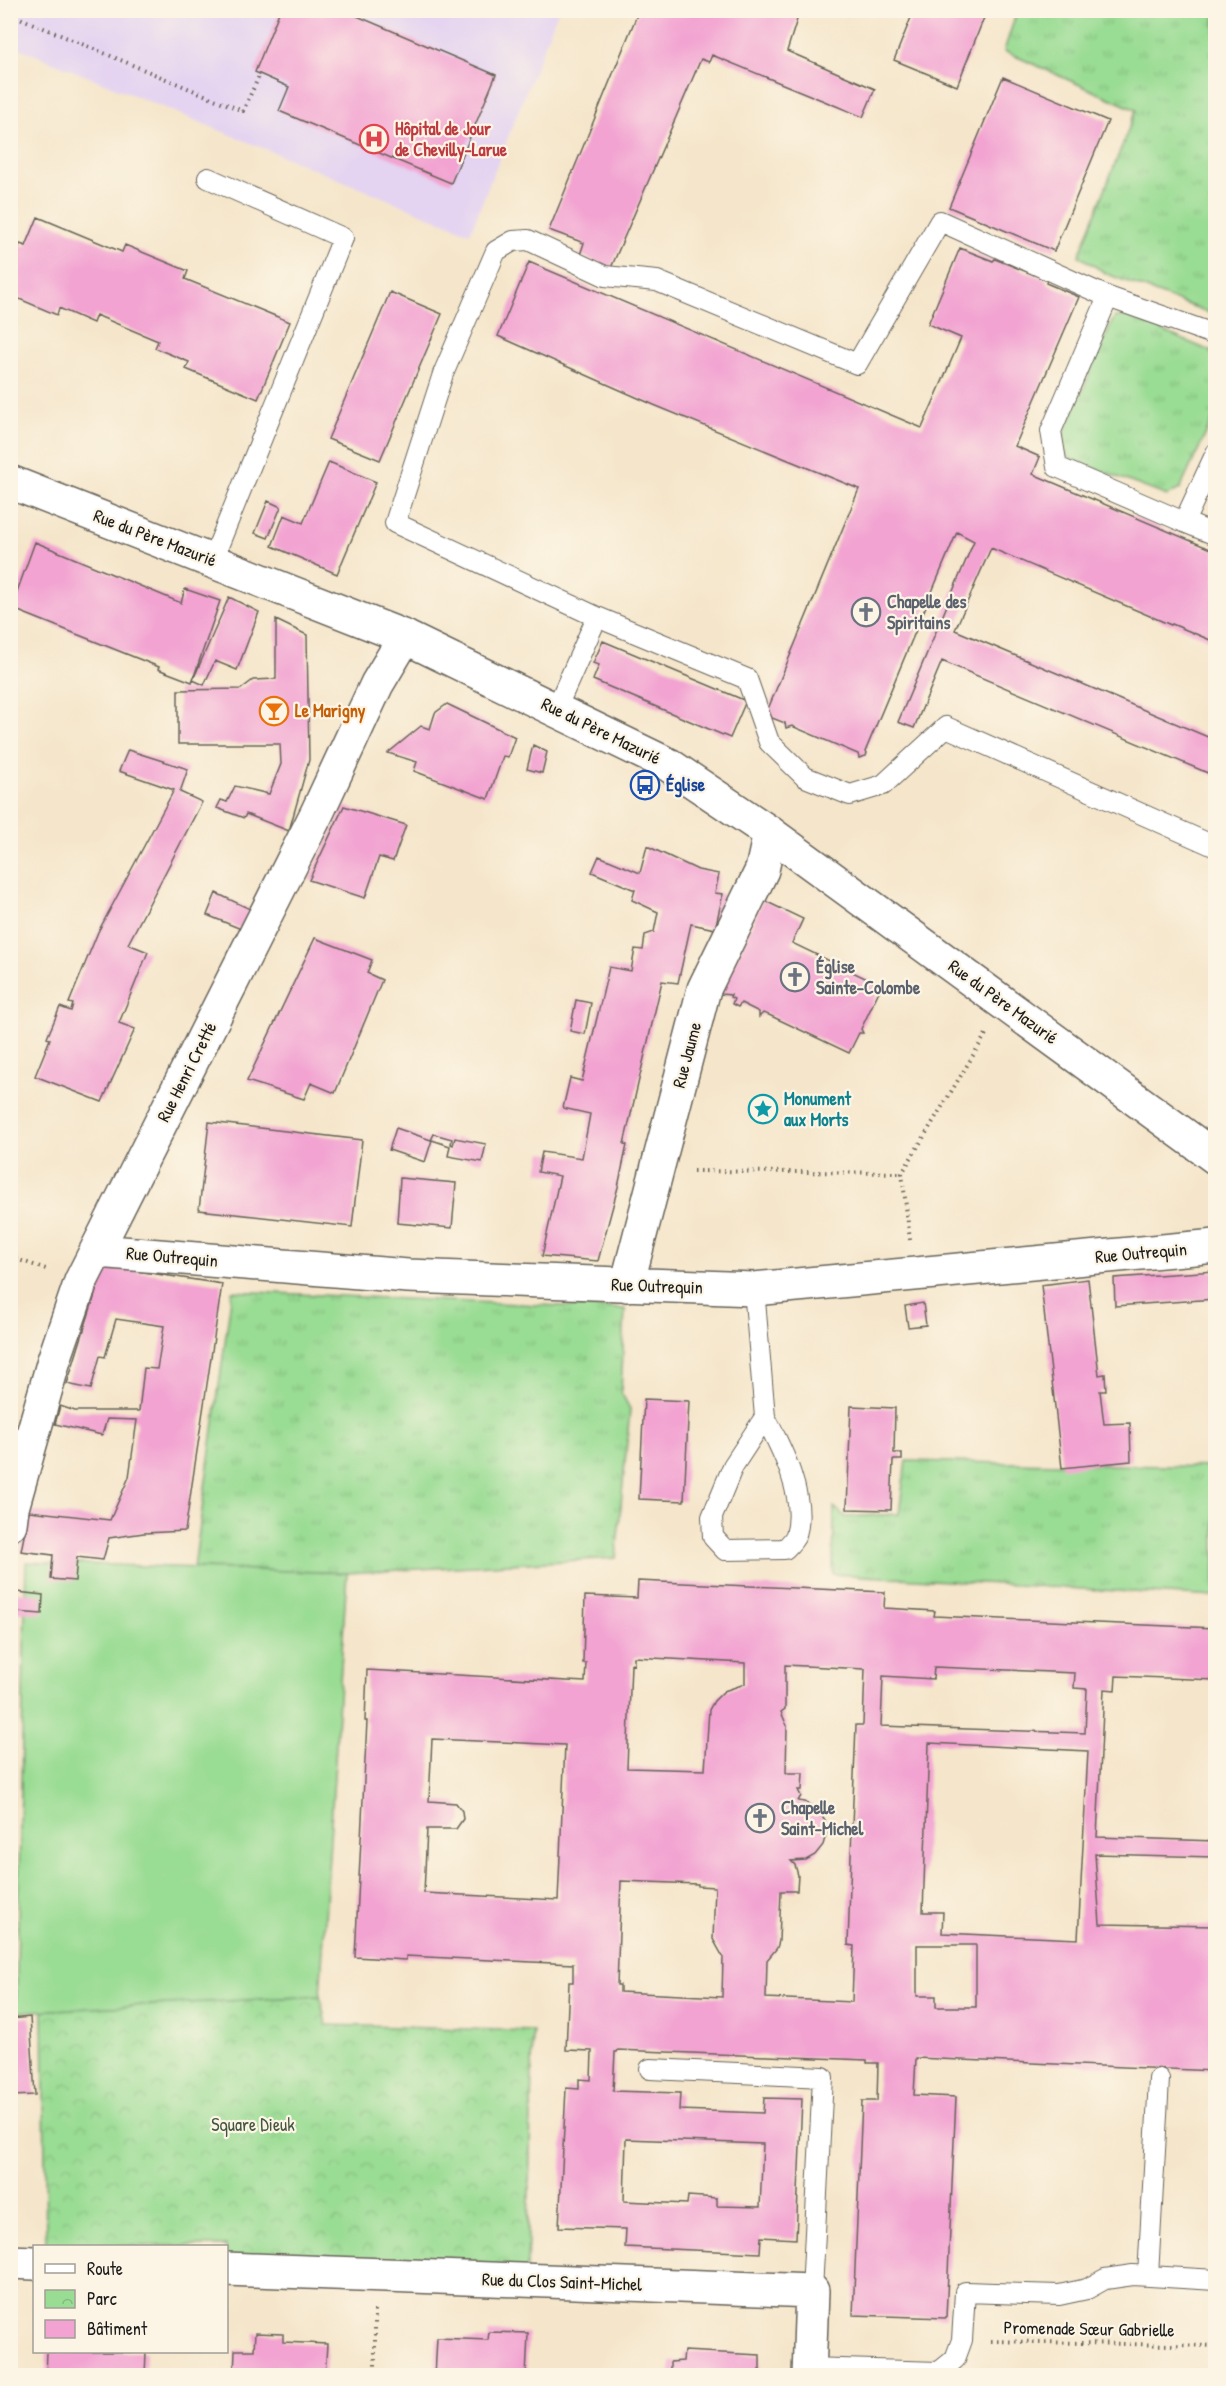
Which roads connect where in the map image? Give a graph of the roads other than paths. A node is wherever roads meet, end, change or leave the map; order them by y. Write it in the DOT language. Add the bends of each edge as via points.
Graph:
graph roads {
  1 [pos="208,178"];
  2 [pos="1108,297"];
  3 [pos="1215,335"];
  4 [pos="1215,453"];
  5 [pos="10,482"];
  6 [pos="1184,522"];
  7 [pos="1215,535"];
  8 [pos="212,561"];
  9 [pos="597,617"];
  10 [pos="405,637"];
  11 [pos="556,709"];
  12 [pos="770,833"];
  13 [pos="1215,848"];
  14 [pos="1215,1158"];
  15 [pos="1215,1246"];
  16 [pos="97,1251"];
  17 [pos="627,1285"];
  18 [pos="754,1289"];
  19 [pos="765,1417"];
  20 [pos="10,1524"];
  21 [pos="650,2069"];
  22 [pos="1159,2079"];
  23 [pos="10,2262"];
  24 [pos="33,2263"];
  25 [pos="228,2269"];
  26 [pos="1148,2276"];
  27 [pos="1215,2280"];
  28 [pos="812,2291"];
  29 [pos="809,2372"];
  1 -- 8 [label="lane" via="343,238"];
  2 -- 3 [label="lane"];
  2 -- 6 [label="lane" via="1051,431 1057,467"];
  2 -- 9 [label="lane" via="940,221 857,364 657,281 605,276 528,240 513,241 496,251 443,374 395,523"];
  4 -- 6 [label="lane"];
  5 -- 8 [label="street, Rue du Père Mazurié"];
  6 -- 7 [label="lane"];
  8 -- 10 [label="street, Rue du Père Mazurié"];
  9 -- 11 [label="lane"];
  9 -- 13 [label="lane" via="747,679 769,742 805,777 850,795 883,785 946,727"];
  10 -- 11 [label="street, Rue du Père Mazurié"];
  10 -- 16 [label="street, Rue Henri Cretté" via="377,684 317,813"];
  11 -- 12 [label="street, Rue du Père Mazurié" via="669,765"];
  12 -- 14 [label="street, Rue du Père Mazurié"];
  12 -- 17 [label="street, Rue Jaume" via="762,870 704,989"];
  15 -- 18 [label="street, Rue Outrequin"];
  16 -- 17 [label="street, Rue Outrequin" via="408,1276"];
  16 -- 20 [label="street, Rue Henri Cretté" via="81,1281 54,1360"];
  17 -- 18 [label="street, Rue Outrequin"];
  18 -- 19 [label="lane"];
  19 -- 19 [label="lane" via="734,1466 712,1517 713,1537 725,1550 785,1550 796,1537 799,1515 788,1462"];
  21 -- 28 [label="lane" via="823,2077"];
  22 -- 26 [label="lane"];
  23 -- 24 [label="street"];
  25 -- 28 [label="street, Rue du Clos Saint-Michel"];
  26 -- 27 [label="lane"];
  26 -- 29 [label="lane" via="1105,2279 1087,2289 1059,2295 965,2292 962,2340 955,2359 939,2373"];
  28 -- 29 [label="street"];
}
